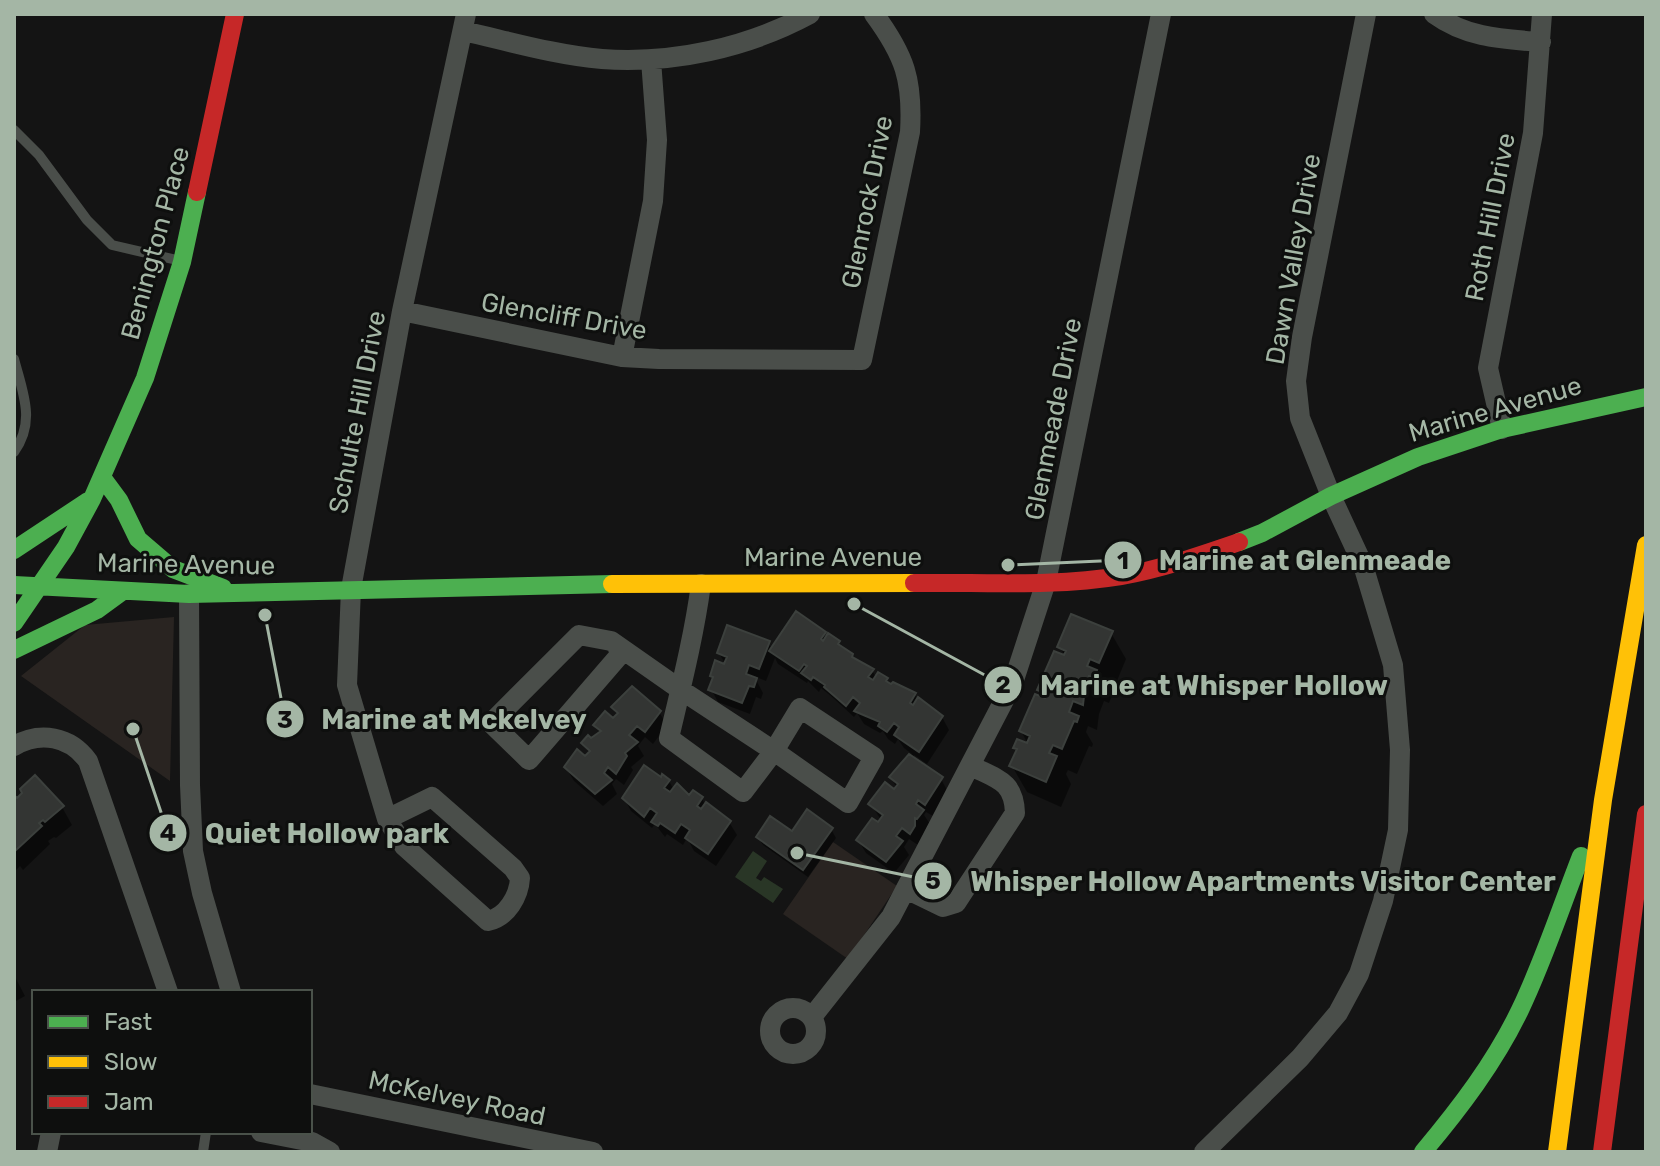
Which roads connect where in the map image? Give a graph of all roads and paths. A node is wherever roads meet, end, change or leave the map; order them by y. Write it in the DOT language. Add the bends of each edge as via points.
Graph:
graph roads {
  1 [pos="235,14"];
  2 [pos="810,14"];
  3 [pos="874,14"];
  4 [pos="1161,14"];
  5 [pos="1366,14"];
  6 [pos="1434,14"];
  7 [pos="1542,14"];
  8 [pos="465,23"];
  9 [pos="1541,42"];
  10 [pos="651,60"];
  11 [pos="14,130"];
  12 [pos="182,262"];
  13 [pos="402,311"];
  14 [pos="622,357"];
  15 [pos="14,359"];
  16 [pos="862,360"];
  17 [pos="1646,397"];
  18 [pos="1502,429"];
  19 [pos="14,452"];
  20 [pos="102,477"];
  21 [pos="1331,496"];
  22 [pos="92,499"];
  23 [pos="1646,545"];
  24 [pos="14,550"];
  25 [pos="1046,582"];
  26 [pos="701,584"];
  27 [pos="14,585"];
  28 [pos="39,587"];
  29 [pos="351,589"];
  30 [pos="123,591"];
  31 [pos="235,593"];
  32 [pos="189,594"];
  33 [pos="14,623"];
  34 [pos="14,650"];
  35 [pos="624,650"];
  36 [pos="681,690"];
  37 [pos="14,746"];
  38 [pos="774,751"];
  39 [pos="971,766"];
  40 [pos="1603,800"];
  41 [pos="1646,814"];
  42 [pos="387,819"];
  43 [pos="1641,845"];
  44 [pos="1646,883"];
  45 [pos="906,889"];
  46 [pos="167,990"];
  47 [pos="230,990"];
  48 [pos="812,1017"];
  49 [pos="312,1095"];
  50 [pos="271,1134"];
  51 [pos="499,1143"];
  52 [pos="330,1152"];
  53 [pos="593,1152"];
  54 [pos="1204,1152"];
  55 [pos="1423,1152"];
  56 [pos="1557,1152"];
  57 [pos="1602,1152"];
  1 -- 12 [label="main road, Benington Place"];
  2 -- 10 [label="street" via="730,47"];
  3 -- 16 [label="street, Glenrock Drive" via="897,49 912,96 910,132"];
  4 -- 25 [label="street, Glenmeade Drive"];
  5 -- 21 [label="street, Dawn Valley Drive" via="1296,381 1300,418"];
  6 -- 9 [label="street" via="1485,38"];
  7 -- 9 [label="street, Roth Hill Drive"];
  8 -- 10 [label="street" via="600,59"];
  8 -- 13 [label="street, Schulte Hill Drive"];
  9 -- 18 [label="street, Roth Hill Drive" via="1533,133 1488,368"];
  10 -- 14 [label="street" via="657,140 653,201"];
  11 -- 12 [label="lane" via="112,245"];
  12 -- 20 [label="main road, Benington Place" via="145,378"];
  13 -- 14 [label="street, Glencliff Drive"];
  13 -- 29 [label="street, Schulte Hill Drive"];
  14 -- 16 [label="street, Glencliff Drive"];
  15 -- 19 [label="lane" via="27,410 25,438"];
  17 -- 18 [label="main road, Marine Avenue"];
  18 -- 21 [label="main road, Marine Avenue" via="1418,457"];
  20 -- 22 [label="main road"];
  20 -- 31 [label="main road" via="138,539 173,569"];
  21 -- 25 [label="main road, Marine Avenue" via="1262,533 1193,558 1121,576"];
  21 -- 54 [label="street, Dawn Valley Drive" via="1363,565 1393,665 1400,750 1398,830 1383,901 1359,974 1338,1013"];
  22 -- 24 [label="main road"];
  22 -- 28 [label="main road"];
  23 -- 40 [label="main road"];
  25 -- 26 [label="main road, Marine Avenue"];
  25 -- 39 [label="street, Glenmeade Drive" via="1013,683"];
  26 -- 29 [label="main road, Marine Avenue"];
  26 -- 36 [label="street"];
  27 -- 28 [label="main road, Marine Avenue"];
  28 -- 30 [label="main road, Marine Avenue"];
  28 -- 33 [label="main road"];
  29 -- 31 [label="main road, Marine Avenue"];
  29 -- 42 [label="street, Schulte Hill Drive" via="347,685"];
  30 -- 32 [label="main road, Marine Avenue"];
  30 -- 34 [label="main road" via="97,610"];
  31 -- 32 [label="main road, Marine Avenue"];
  32 -- 47 [label="street" via="193,851"];
  35 -- 35 [label="street" via="611,641 579,635 491,723 529,760"];
  35 -- 36 [label="street"];
  36 -- 38 [label="street"];
  36 -- 38 [label="street" via="669,738 743,792"];
  37 -- 46 [label="street" via="32,738 57,738 88,761"];
  38 -- 38 [label="street" via="848,803 874,757 800,708"];
  39 -- 45 [label="street, Glenmeade Drive"];
  39 -- 45 [label="street" via="1008,785 1015,813 956,903 943,907"];
  40 -- 55 [label="main road" via="1513,1024 1467,1097"];
  40 -- 56 [label="main road"];
  41 -- 43 [label="main road"];
  42 -- 42 [label="street, Schulte Hill Drive" via="432,797 513,868 520,878 519,894 497,919 488,921 404,846"];
  43 -- 44 [label="main road"];
  43 -- 57 [label="main road"];
  45 -- 48 [label="street, Glenmeade Drive" via="891,917"];
  49 -- 51 [label="street, McKelvey Road"];
  50 -- 52 [label="street" via="312,1142"];
  51 -- 53 [label="street, McKelvey Road"];
}
